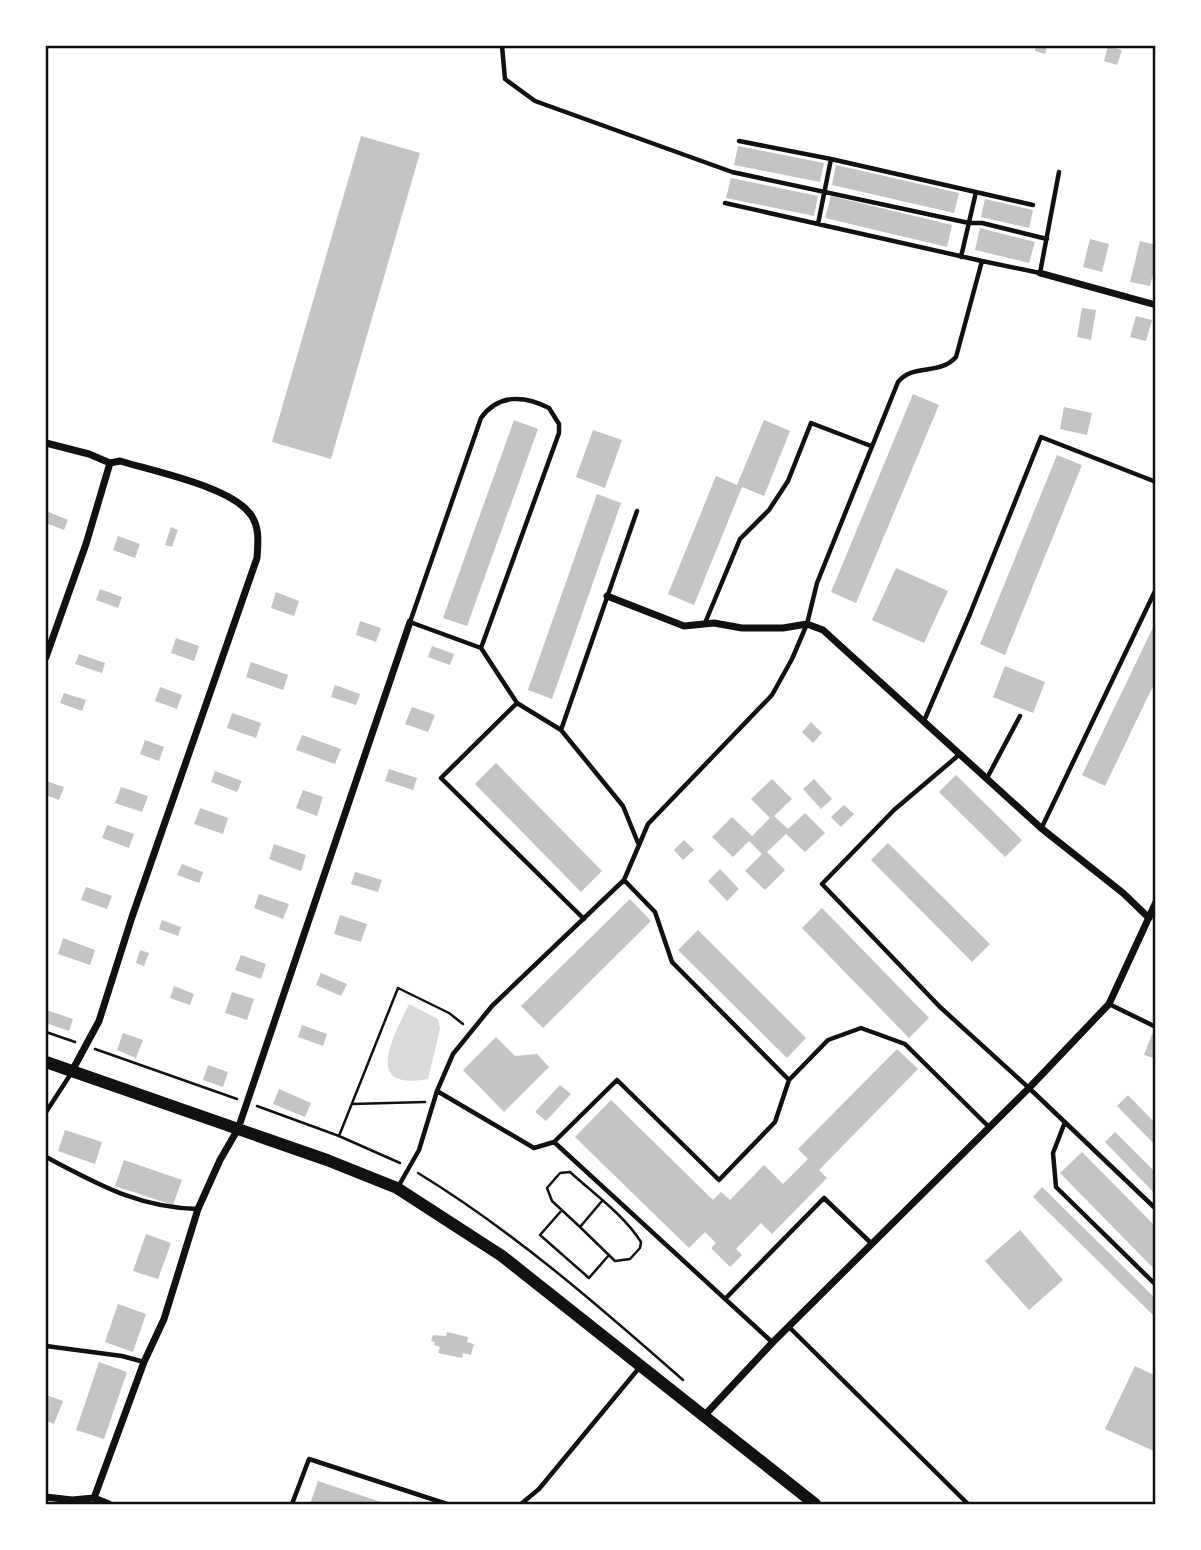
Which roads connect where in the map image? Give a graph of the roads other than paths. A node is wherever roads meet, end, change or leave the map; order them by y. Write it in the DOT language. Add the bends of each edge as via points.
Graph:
graph roads {
  1 [pos="502,46"];
  2 [pos="739,141"];
  3 [pos="831,159"];
  4 [pos="1059,172"];
  5 [pos="825,190"];
  6 [pos="976,191"];
  7 [pos="725,203"];
  8 [pos="1034,205"];
  9 [pos="969,223"];
  10 [pos="818,224"];
  11 [pos="1047,239"];
  12 [pos="961,257"];
  13 [pos="982,261"];
  14 [pos="1040,273"];
  15 [pos="1156,305"];
  16 [pos="46,443"];
  17 [pos="872,446"];
  18 [pos="110,463"];
  19 [pos="1156,482"];
  20 [pos="637,510"];
  21 [pos="1156,589"];
  22 [pos="607,596"];
  23 [pos="410,622"];
  24 [pos="705,624"];
  25 [pos="807,624"];
  26 [pos="481,648"];
  27 [pos="46,657"];
  28 [pos="517,703"];
  29 [pos="1020,716"];
  30 [pos="924,721"];
  31 [pos="561,730"];
  32 [pos="960,754"];
  33 [pos="987,778"];
  34 [pos="1041,828"];
  35 [pos="638,843"];
  36 [pos="624,880"];
  37 [pos="1156,902"];
  38 [pos="1149,918"];
  39 [pos="584,919"];
  40 [pos="1156,924"];
  41 [pos="1110,1004"];
  42 [pos="1156,1027"];
  43 [pos="46,1062"];
  44 [pos="72,1071"];
  45 [pos="789,1080"];
  46 [pos="1029,1088"];
  47 [pos="437,1091"];
  48 [pos="46,1112"];
  49 [pos="1065,1122"];
  50 [pos="989,1127"];
  51 [pos="238,1129"];
  52 [pos="554,1142"];
  53 [pos="46,1157"];
  54 [pos="397,1188"];
  55 [pos="198,1209"];
  56 [pos="1156,1209"];
  57 [pos="871,1243"];
  58 [pos="1156,1285"];
  59 [pos="725,1298"];
  60 [pos="788,1326"];
  61 [pos="773,1342"];
  62 [pos="46,1346"];
  63 [pos="144,1362"];
  64 [pos="640,1367"];
  65 [pos="702,1417"];
  66 [pos="46,1497"];
  67 [pos="94,1498"];
  68 [pos="109,1504"];
  69 [pos="292,1504"];
  70 [pos="447,1504"];
  71 [pos="521,1504"];
  72 [pos="815,1504"];
  73 [pos="968,1504"];
  1 -- 5 [label="lane" via="505,79 535,101 732,172"];
  2 -- 3 [label="lane"];
  3 -- 5 [label="lane"];
  3 -- 6 [label="lane"];
  4 -- 11 [label="lane"];
  5 -- 9 [label="lane"];
  5 -- 10 [label="lane"];
  6 -- 8 [label="lane"];
  6 -- 9 [label="lane"];
  7 -- 10 [label="lane"];
  9 -- 11 [label="lane"];
  9 -- 12 [label="lane"];
  10 -- 12 [label="lane"];
  11 -- 14 [label="lane"];
  12 -- 13 [label="lane"];
  13 -- 14 [label="lane"];
  13 -- 17 [label="lane" via="956,357 941,368 904,374"];
  14 -- 15 [label="street"];
  16 -- 18 [label="street"];
  17 -- 24 [label="lane" via="811,423 788,481 769,510 740,540"];
  17 -- 25 [label="lane" via="817,583"];
  18 -- 27 [label="street"];
  18 -- 44 [label="street" via="120,461 236,500 251,515 258,534 257,558 99,1021"];
  19 -- 30 [label="lane" via="1041,437"];
  20 -- 22 [label="lane"];
  21 -- 34 [label="lane"];
  22 -- 24 [label="street" via="684,626"];
  22 -- 31 [label="lane"];
  23 -- 26 [label="lane"];
  23 -- 26 [label="lane" via="481,418 507,399 541,404 555,415 559,433"];
  23 -- 51 [label="street"];
  24 -- 25 [label="street" via="742,628"];
  25 -- 30 [label="street" via="823,630"];
  25 -- 35 [label="lane" via="772,695 648,824"];
  26 -- 28 [label="lane"];
  28 -- 31 [label="lane"];
  28 -- 39 [label="lane" via="441,778"];
  29 -- 33 [label="lane"];
  30 -- 32 [label="street"];
  31 -- 35 [label="lane" via="623,806"];
  32 -- 33 [label="street"];
  32 -- 46 [label="lane" via="894,810 822,884 940,1007"];
  33 -- 34 [label="street"];
  34 -- 38 [label="street"];
  35 -- 36 [label="lane"];
  36 -- 39 [label="lane"];
  36 -- 45 [label="lane" via="655,912 671,962"];
  37 -- 38 [label="street"];
  38 -- 40 [label="lane"];
  38 -- 41 [label="street"];
  39 -- 47 [label="lane" via="492,1006 453,1054"];
  41 -- 42 [label="lane"];
  41 -- 46 [label="street"];
  43 -- 44 [label="main road"];
  44 -- 48 [label="lane"];
  44 -- 51 [label="main road"];
  45 -- 50 [label="lane" via="828,1040 861,1028 905,1044"];
  45 -- 52 [label="lane" via="775,1122 719,1180 617,1080"];
  46 -- 49 [label="lane"];
  46 -- 50 [label="street"];
  47 -- 52 [label="lane" via="534,1148"];
  47 -- 54 [label="lane" via="419,1150"];
  49 -- 56 [label="lane"];
  49 -- 58 [label="lane" via="1053,1153 1056,1187"];
  50 -- 57 [label="street"];
  51 -- 54 [label="main road"];
  51 -- 55 [label="street"];
  52 -- 59 [label="lane"];
  53 -- 55 [label="lane" via="148,1204"];
  54 -- 64 [label="main road" via="502,1256"];
  55 -- 63 [label="street" via="164,1318"];
  57 -- 59 [label="lane" via="824,1198"];
  57 -- 60 [label="street"];
  59 -- 61 [label="lane"];
  60 -- 61 [label="street"];
  60 -- 73 [label="lane"];
  61 -- 65 [label="street"];
  62 -- 63 [label="lane"];
  63 -- 67 [label="street"];
  64 -- 65 [label="main road"];
  64 -- 71 [label="lane" via="539,1489"];
  65 -- 72 [label="main road"];
  66 -- 67 [label="street"];
  67 -- 68 [label="street"];
  69 -- 70 [label="lane" via="309,1459"];
}
